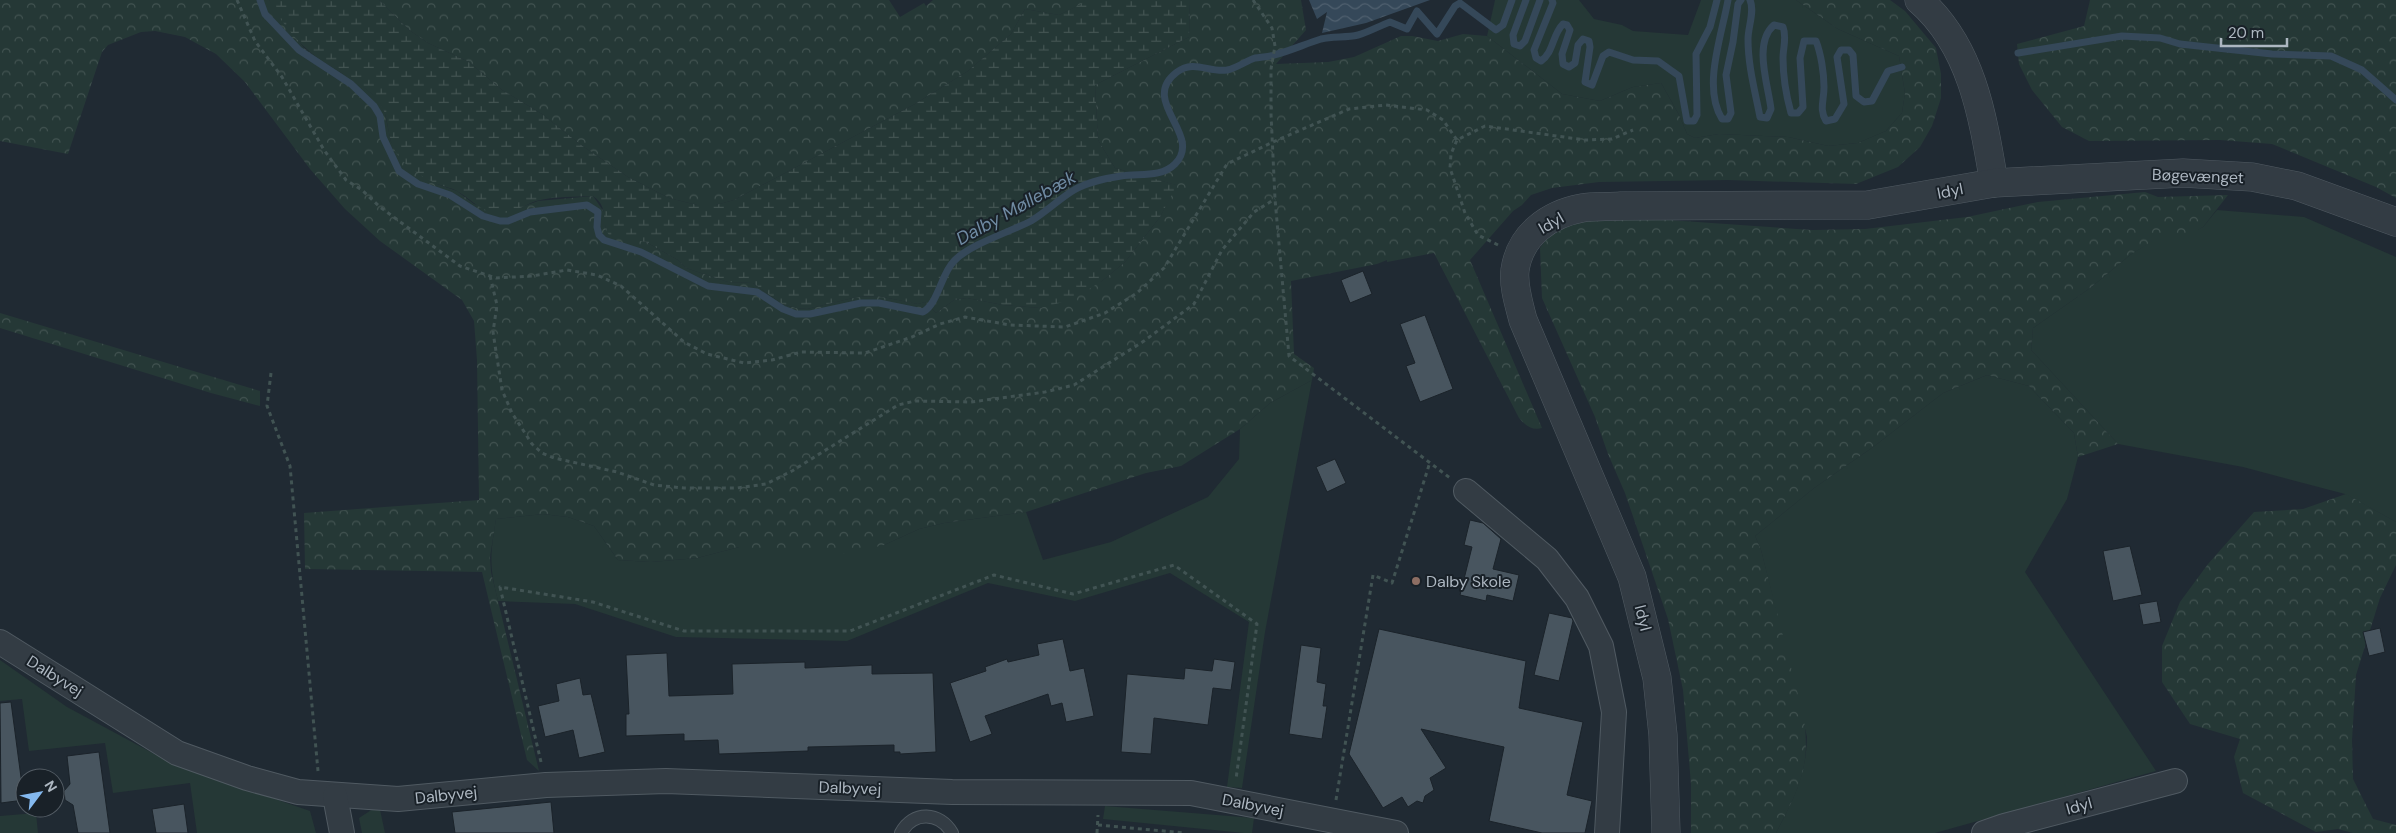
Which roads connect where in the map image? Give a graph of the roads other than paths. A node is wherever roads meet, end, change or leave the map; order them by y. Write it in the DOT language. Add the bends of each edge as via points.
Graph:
graph roads {
  1 [pos="1918,0"];
  2 [pos="1994,183"];
  3 [pos="2396,222"];
  4 [pos="1466,491"];
  5 [pos="0,642"];
  6 [pos="2175,781"];
  7 [pos="929,791"];
  8 [pos="327,795"];
  9 [pos="928,816"];
  10 [pos="342,833"];
  11 [pos="901,833"];
  12 [pos="952,833"];
  13 [pos="1396,833"];
  14 [pos="1607,833"];
  15 [pos="1666,833"];
  16 [pos="1984,833"];
  1 -- 2 [label="street" via="1946,29 1973,84 1985,126"];
  2 -- 3 [label="street, Bøgevænget" via="2183,173 2252,177 2297,186"];
  2 -- 15 [label="street, Idyl" via="1868,205 1582,208 1539,226 1519,255 1515,272 1523,320 1634,586 1657,678 1663,735"];
  4 -- 14 [label="street" via="1547,559 1577,598 1601,646 1614,712"];
  5 -- 8 [label="street, Dalbyvej" via="177,753 247,778 298,792"];
  6 -- 16 [label="street, Idyl"];
  7 -- 8 [label="street, Dalbyvej" via="666,781 546,785 398,799"];
  7 -- 9 [label="lane"];
  7 -- 13 [label="street, Dalbyvej" via="1191,793"];
  8 -- 10 [label="street"];
  9 -- 11 [label="lane" via="912,820"];
  9 -- 12 [label="lane" via="940,820"];
}
